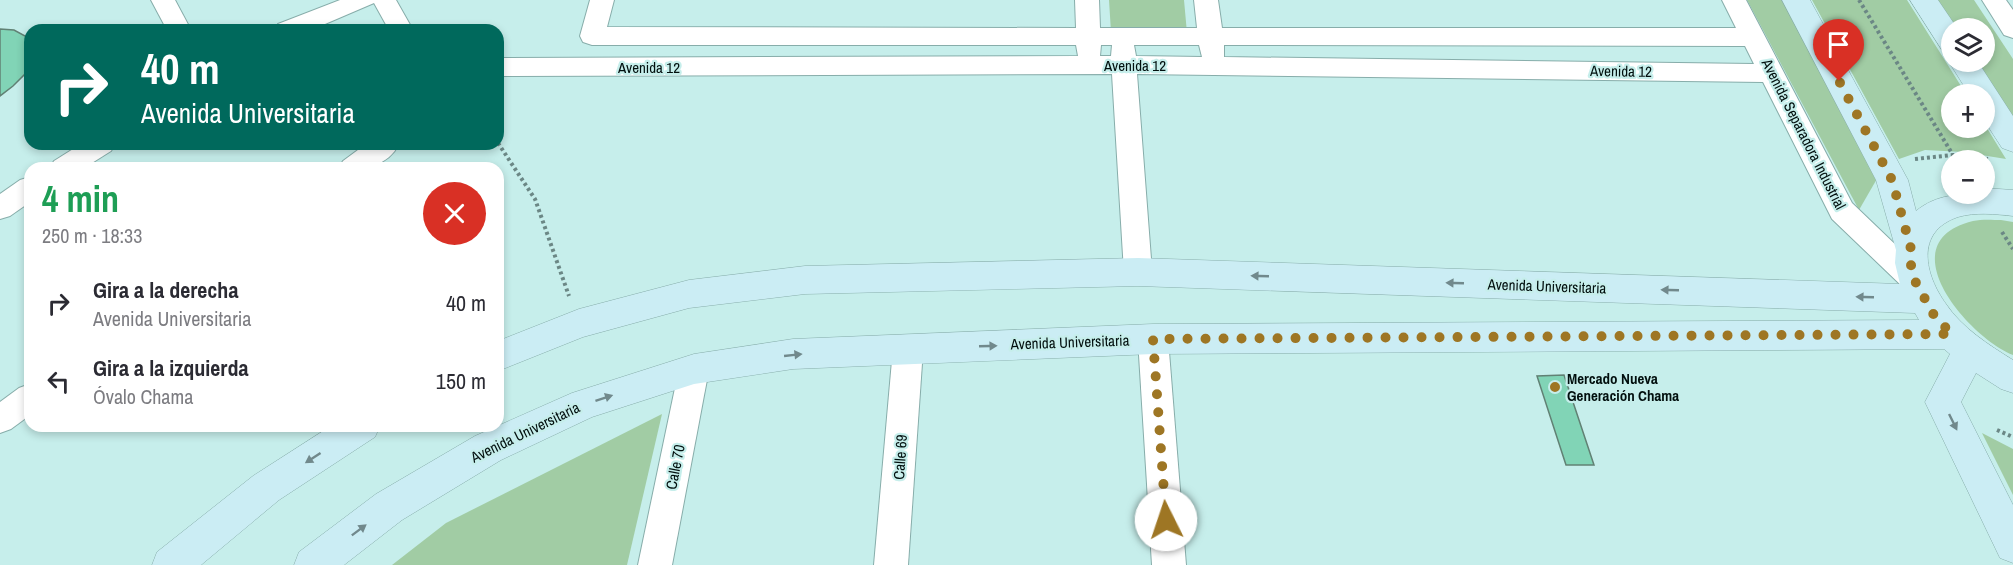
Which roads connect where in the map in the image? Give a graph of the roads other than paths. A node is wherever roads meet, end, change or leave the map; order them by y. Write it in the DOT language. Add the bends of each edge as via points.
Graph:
graph roads {
  1 [pos="164,0"];
  2 [pos="364,0"];
  3 [pos="384,0"];
  4 [pos="602,0"];
  5 [pos="1087,0"];
  6 [pos="1206,0"];
  7 [pos="1734,0"];
  8 [pos="1796,0"];
  9 [pos="1924,0"];
  10 [pos="1994,0"];
  11 [pos="176,24"];
  12 [pos="302,24"];
  13 [pos="398,24"];
  14 [pos="1941,26"];
  15 [pos="2013,28"];
  16 [pos="1088,36"];
  17 [pos="1122,36"];
  18 [pos="1211,36"];
  19 [pos="1753,37"];
  20 [pos="1089,65"];
  21 [pos="1124,65"];
  22 [pos="1215,66"];
  23 [pos="504,67"];
  24 [pos="1772,73"];
  25 [pos="1995,112"];
  26 [pos="2013,140"];
  27 [pos="92,150"];
  28 [pos="378,150"];
  29 [pos="73,162"];
  30 [pos="360,162"];
  31 [pos="2013,203"];
  32 [pos="1138,272"];
  33 [pos="1917,277"];
  34 [pos="1153,339"];
  35 [pos="908,349"];
  36 [pos="504,354"];
  37 [pos="1982,357"];
  38 [pos="694,369"];
  39 [pos="2013,398"];
  40 [pos="24,402"];
  41 [pos="0,419"];
  42 [pos="353,432"];
  43 [pos="2013,545"];
  44 [pos="171,565"];
  45 [pos="313,565"];
  46 [pos="656,565"];
  47 [pos="891,565"];
  48 [pos="1169,565"];
  1 -- 11 [label="street"];
  2 -- 12 [label="street"];
  3 -- 13 [label="street"];
  4 -- 16 [label="street, Avenida 12" via="592,36"];
  5 -- 16 [label="street"];
  6 -- 18 [label="street"];
  7 -- 19 [label="street, Avenida Separadora Industrial"];
  8 -- 33 [label="street" via="1892,180"];
  9 -- 14 [label="street"];
  10 -- 15 [label="street"];
  16 -- 17 [label="street, Avenida 12"];
  16 -- 20 [label="street"];
  17 -- 18 [label="street, Avenida 12"];
  17 -- 21 [label="street"];
  18 -- 19 [label="street, Avenida 12"];
  18 -- 22 [label="street"];
  19 -- 24 [label="street, Avenida Separadora Industrial"];
  20 -- 21 [label="street, Avenida 12"];
  20 -- 23 [label="street, Avenida 12"];
  21 -- 22 [label="street, Avenida 12"];
  21 -- 32 [label="street"];
  22 -- 24 [label="street, Avenida 12"];
  24 -- 33 [label="street, Avenida Separadora Industrial" via="1842,211"];
  25 -- 26 [label="street"];
  27 -- 29 [label="street"];
  28 -- 30 [label="street"];
  31 -- 33 [label="street" via="1980,200 1945,207 1921,223 1914,235"];
  33 -- 32 [label="street, Avenida Universitaria, one-way"];
  32 -- 36 [label="street, Avenida Universitaria" via="805,280 689,294 579,324"];
  33 -- 37 [label="street"];
  35 -- 34 [label="street, Avenida Universitaria, one-way"];
  34 -- 37 [label="street, Avenida Universitaria"];
  34 -- 48 [label="street"];
  38 -- 35 [label="street, Avenida Universitaria, one-way" via="793,354"];
  35 -- 47 [label="street, Calle 69"];
  37 -- 39 [label="street"];
  37 -- 43 [label="street, one-way" via="1943,402"];
  45 -- 38 [label="street, Avenida Universitaria, one-way" via="389,507 488,448 584,404"];
  38 -- 46 [label="street, Calle 70"];
  40 -- 41 [label="street"];
  42 -- 44 [label="street, one-way" via="266,488"];
}
